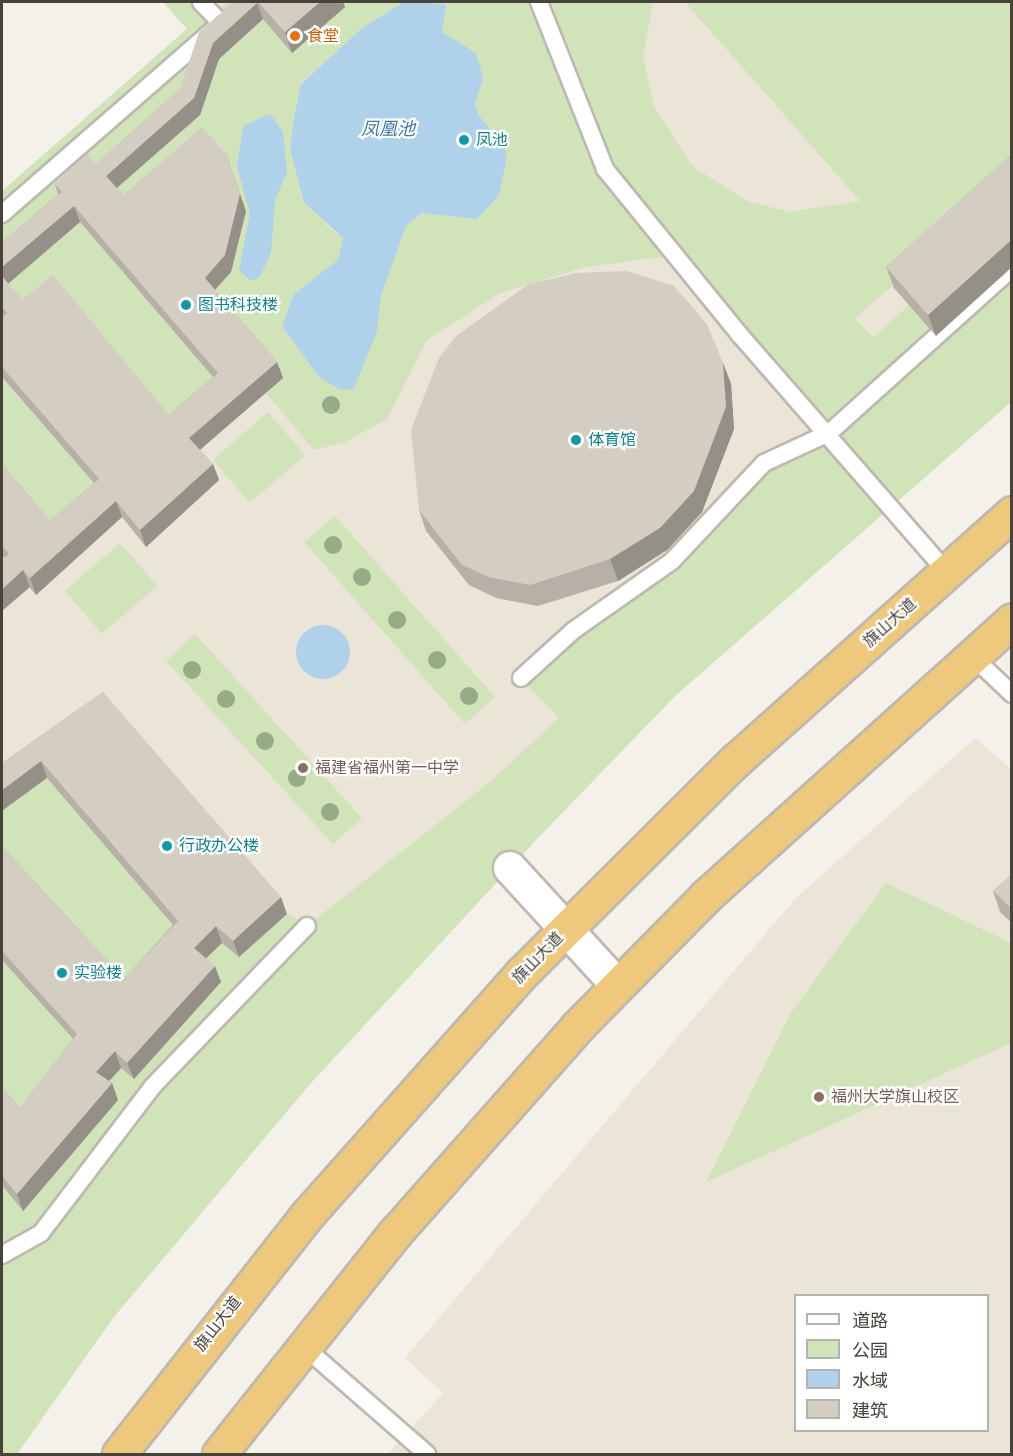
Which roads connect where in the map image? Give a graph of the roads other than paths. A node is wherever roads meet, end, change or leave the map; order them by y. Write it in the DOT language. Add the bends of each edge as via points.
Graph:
graph roads {
  1 [pos="201,2"];
  2 [pos="539,2"];
  3 [pos="2,214"];
  4 [pos="1011,268"];
  5 [pos="830,432"];
  6 [pos="1011,513"];
  7 [pos="947,572"];
  8 [pos="1011,620"];
  9 [pos="972,656"];
  10 [pos="521,678"];
  11 [pos="1011,694"];
  12 [pos="510,868"];
  13 [pos="307,926"];
  14 [pos="566,929"];
  15 [pos="618,986"];
  16 [pos="2,1255"];
  17 [pos="302,1345"];
  18 [pos="119,1455"];
  19 [pos="219,1455"];
  20 [pos="427,1455"];
  1 -- 3 [label="lane" via="220,23"];
  2 -- 5 [label="lane" via="605,169 740,335"];
  4 -- 5 [label="lane"];
  5 -- 7 [label="lane"];
  5 -- 10 [label="lane" via="764,463 672,561 574,630"];
  6 -- 7 [label="highway, 旗山大道"];
  7 -- 14 [label="highway, 旗山大道" via="735,761"];
  8 -- 9 [label="highway"];
  9 -- 11 [label="lane"];
  9 -- 15 [label="highway" via="706,896"];
  12 -- 14 [label="street"];
  13 -- 16 [label="lane" via="153,1086 41,1233"];
  14 -- 15 [label="street"];
  14 -- 18 [label="highway, 旗山大道" via="457,1043 315,1206"];
  15 -- 17 [label="highway" via="395,1233"];
  17 -- 19 [label="highway"];
  17 -- 20 [label="lane"];
}
